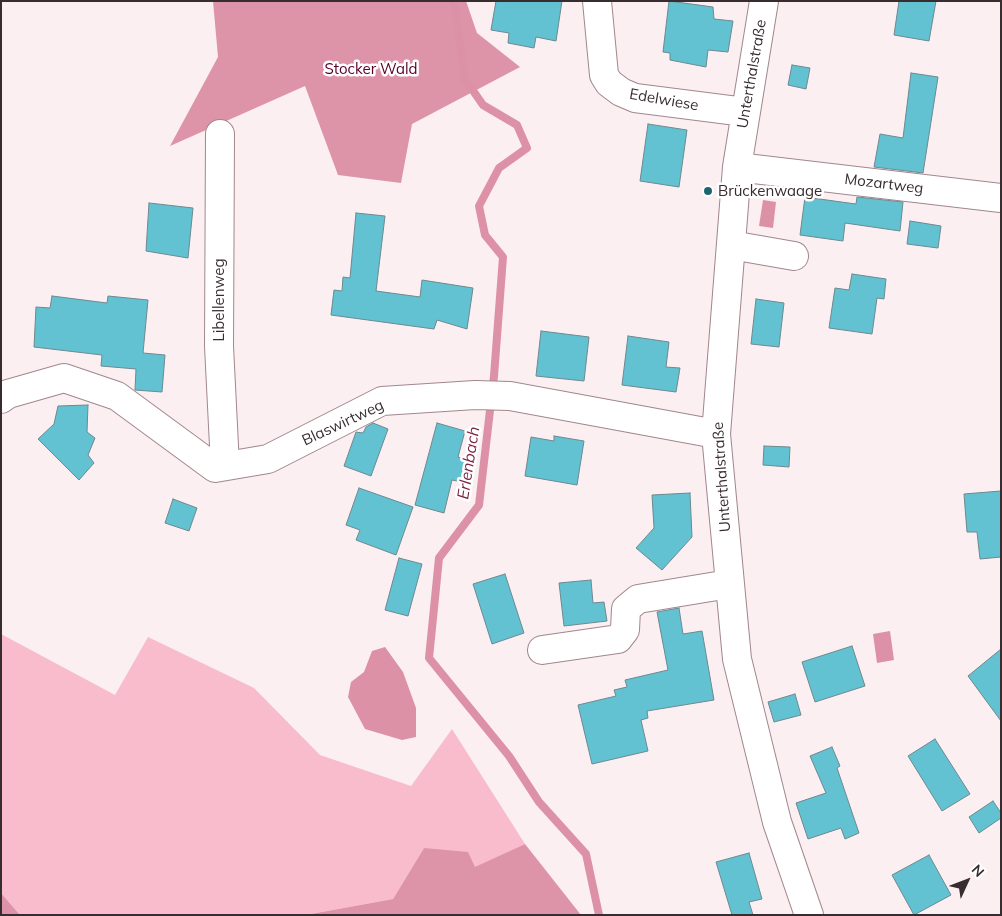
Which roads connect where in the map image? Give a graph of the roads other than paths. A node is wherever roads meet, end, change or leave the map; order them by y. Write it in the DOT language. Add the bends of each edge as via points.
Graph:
graph roads {
  1 [pos="597,1"];
  2 [pos="764,1"];
  3 [pos="745,112"];
  4 [pos="220,134"];
  5 [pos="737,167"];
  6 [pos="1001,198"];
  7 [pos="731,245"];
  8 [pos="794,256"];
  9 [pos="2,397"];
  10 [pos="716,434"];
  11 [pos="225,466"];
  12 [pos="729,584"];
  13 [pos="542,650"];
  14 [pos="808,914"];
  1 -- 3 [label="street, Edelwiese" via="604,75 620,92 634,98"];
  2 -- 3 [label="street, Unterthalstraße"];
  3 -- 5 [label="street, Unterthalstraße"];
  4 -- 11 [label="street, Libellenweg" via="219,346"];
  5 -- 6 [label="street, Mozartweg"];
  5 -- 7 [label="street, Unterthalstraße"];
  7 -- 8 [label="street"];
  7 -- 10 [label="street, Unterthalstraße"];
  9 -- 11 [label="street, Blaswirtweg" via="64,378 117,396 215,468"];
  10 -- 11 [label="street, Blaswirtweg" via="510,396 382,401 268,459"];
  10 -- 12 [label="street, Unterthalstraße"];
  12 -- 13 [label="street" via="638,599 626,609 625,630 618,639"];
  12 -- 14 [label="street, Unterthalstraße" via="737,659 777,822"];
}
